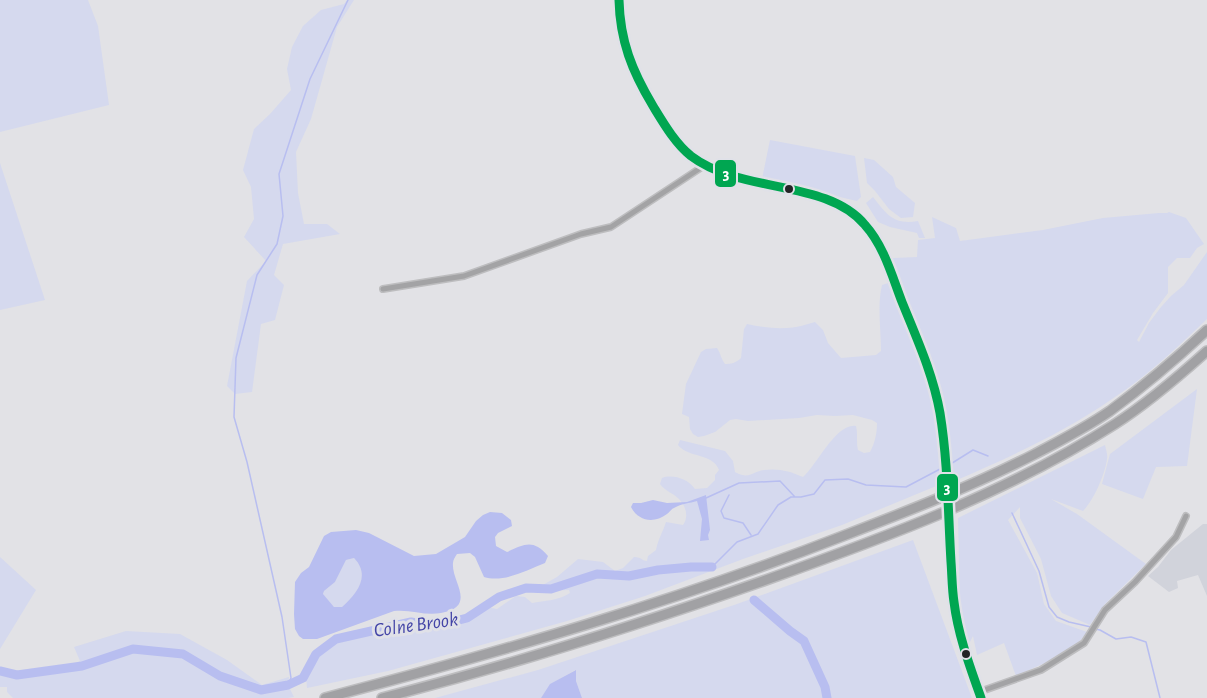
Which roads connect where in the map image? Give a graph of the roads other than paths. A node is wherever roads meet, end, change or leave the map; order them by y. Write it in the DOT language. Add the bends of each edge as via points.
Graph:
graph roads {
  1 [pos="619,0"];
  2 [pos="705,165"];
  3 [pos="383,289"];
  4 [pos="1207,330"];
  5 [pos="1207,351"];
  6 [pos="1186,516"];
  7 [pos="980,695"];
  8 [pos="326,698"];
  9 [pos="382,698"];
  1 -- 2 [label="main road" via="621,36 631,68 680,146"];
  2 -- 3 [label="street" via="611,227 464,276"];
  2 -- 7 [label="main road, bridge" via="728,176 842,204 869,228 880,248 927,363 941,417 954,602"];
  4 -- 8 [label="highway" via="1109,411 994,475 945,496 736,576 594,623"];
  5 -- 9 [label="highway" via="1116,423 1053,460 909,527 601,636"];
  6 -- 7 [label="street" via="1176,537 1105,610 1084,643 1041,670"];
}
